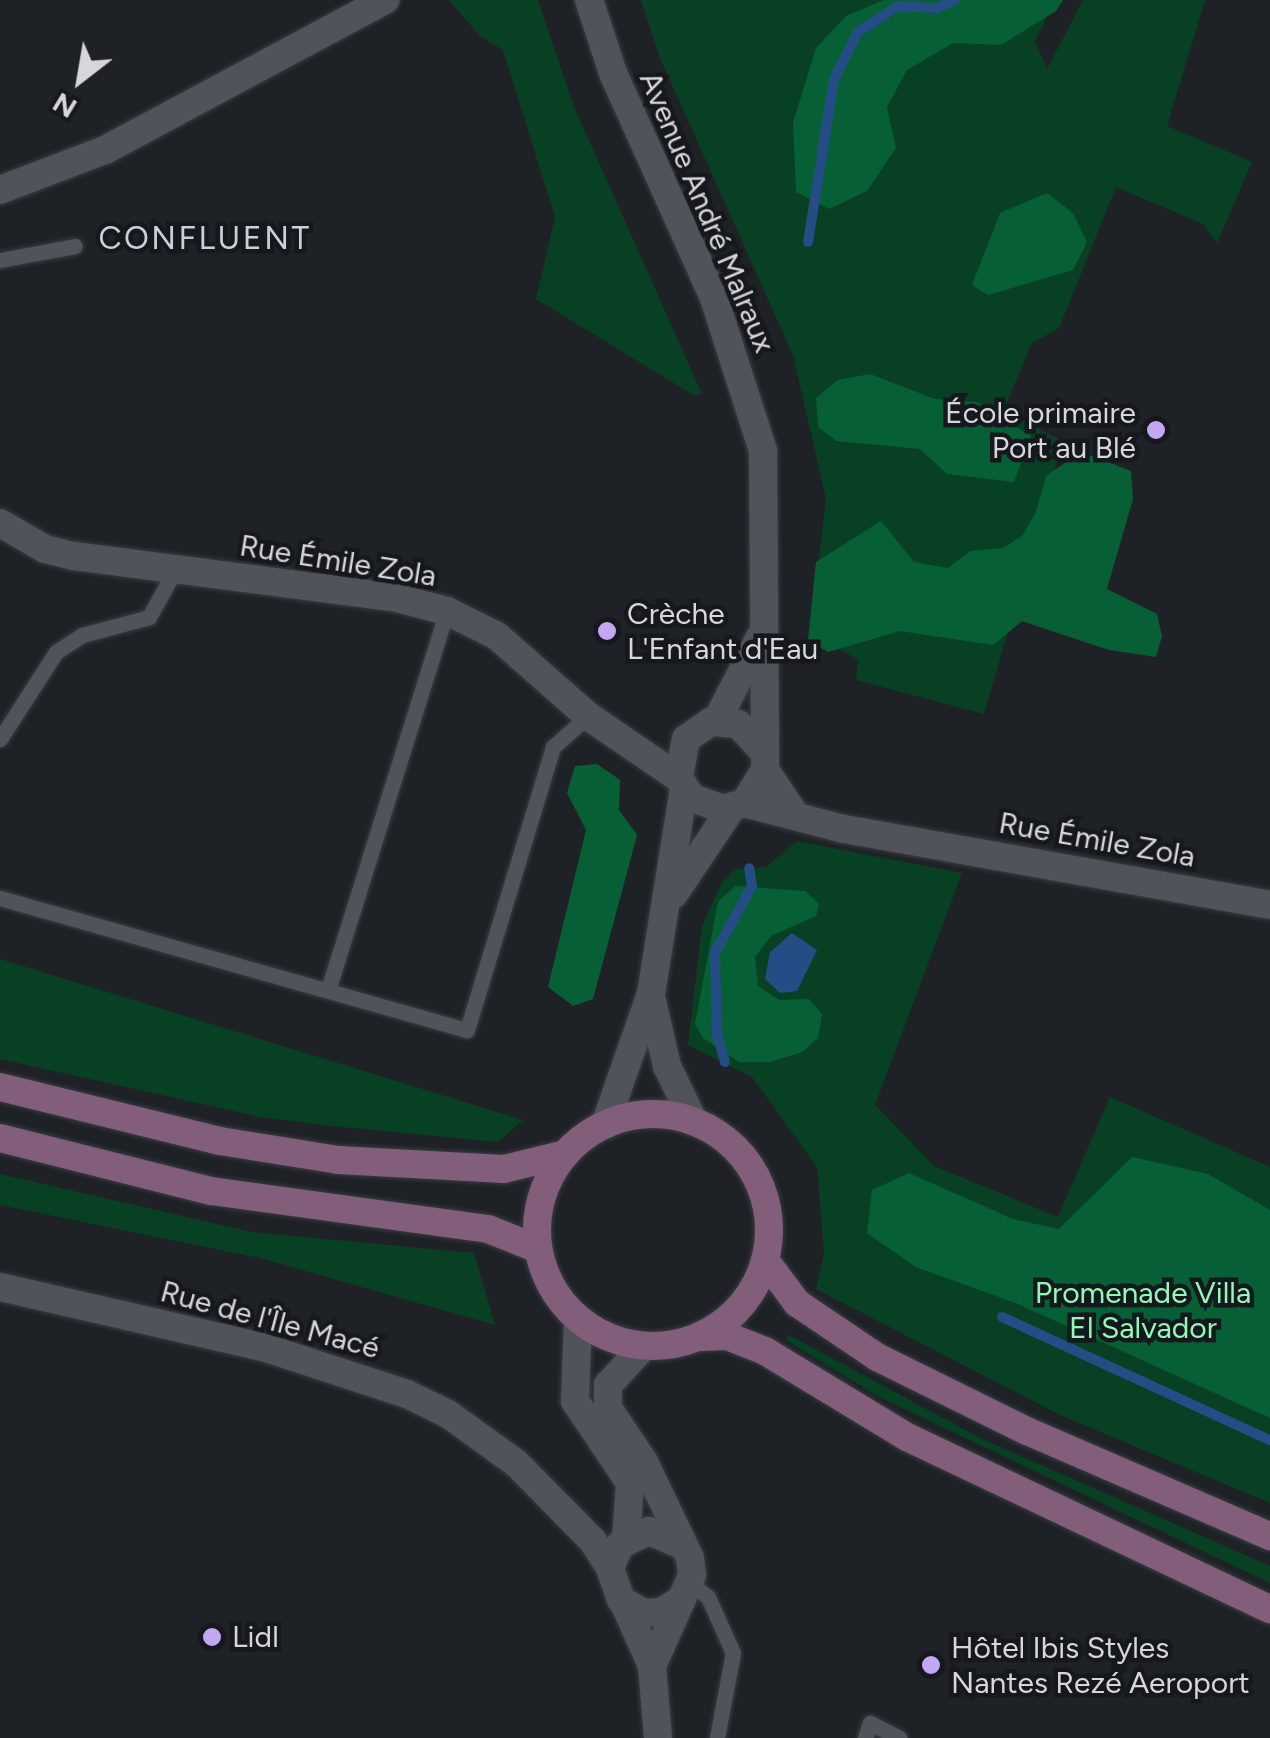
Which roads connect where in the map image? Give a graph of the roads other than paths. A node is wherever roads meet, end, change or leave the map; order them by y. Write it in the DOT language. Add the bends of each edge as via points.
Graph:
graph roads {
  1 [pos="385,0"];
  2 [pos="590,0"];
  3 [pos="0,190"];
  4 [pos="74,246"];
  5 [pos="0,260"];
  6 [pos="5,538"];
  7 [pos="175,570"];
  8 [pos="447,610"];
  9 [pos="763,631"];
  10 [pos="588,716"];
  11 [pos="716,722"];
  12 [pos="0,738"];
  13 [pos="686,739"];
  14 [pos="632,740"];
  15 [pos="764,760"];
  16 [pos="682,783"];
  17 [pos="738,804"];
  18 [pos="796,816"];
  19 [pos="0,898"];
  20 [pos="671,900"];
  21 [pos="1270,905"];
  22 [pos="328,990"];
  23 [pos="651,994"];
  24 [pos="0,1087"];
  25 [pos="694,1122"];
  26 [pos="605,1125"];
  27 [pos="0,1138"];
  28 [pos="565,1154"];
  29 [pos="538,1249"];
  30 [pos="765,1260"];
  31 [pos="0,1287"];
  32 [pos="578,1319"];
  33 [pos="699,1337"];
  34 [pos="644,1346"];
  35 [pos="1270,1536"];
  36 [pos="680,1544"];
  37 [pos="619,1551"];
  38 [pos="686,1591"];
  39 [pos="624,1603"];
  40 [pos="1270,1609"];
  41 [pos="652,1666"];
  42 [pos="658,1738"];
  43 [pos="717,1738"];
  44 [pos="865,1738"];
  45 [pos="899,1738"];
  1 -- 3 [label="street" via="105,150"];
  2 -- 9 [label="street, Avenue André Malraux" via="613,73 714,298 758,433 768,587"];
  4 -- 5 [label="lane"];
  6 -- 7 [label="street, Rue Émile Zola"];
  7 -- 8 [label="street, Rue Émile Zola"];
  7 -- 12 [label="lane" via="150,617 82,635 56,652"];
  8 -- 10 [label="street, Rue Émile Zola" via="497,636"];
  8 -- 22 [label="lane"];
  9 -- 11 [label="street, Avenue André Malraux"];
  9 -- 15 [label="street, Avenue André Malraux"];
  10 -- 14 [label="street, Rue Émile Zola"];
  10 -- 22 [label="lane" via="553,747 467,1030"];
  11 -- 13 [label="street"];
  11 -- 15 [label="street" via="738,724"];
  13 -- 14 [label="street, Rue Émile Zola"];
  13 -- 16 [label="street"];
  14 -- 16 [label="street, Rue Émile Zola"];
  15 -- 17 [label="street"];
  15 -- 18 [label="street"];
  16 -- 17 [label="street" via="702,805"];
  16 -- 20 [label="street"];
  17 -- 18 [label="street, Rue Émile Zola"];
  17 -- 20 [label="street"];
  18 -- 21 [label="street, Rue Émile Zola"];
  19 -- 22 [label="lane"];
  20 -- 23 [label="street"];
  23 -- 25 [label="street" via="667,1066"];
  23 -- 26 [label="street"];
  24 -- 28 [label="main road" via="220,1141 338,1160 504,1169"];
  25 -- 26 [label="main road" via="649,1114"];
  25 -- 30 [label="main road" via="730,1144 756,1177 768,1218"];
  26 -- 28 [label="main road"];
  27 -- 29 [label="main road" via="212,1191 488,1229"];
  28 -- 29 [label="main road" via="543,1192"];
  29 -- 32 [label="main road" via="550,1285"];
  30 -- 33 [label="main road" via="741,1306"];
  30 -- 35 [label="main road" via="798,1303 877,1357 1027,1431"];
  31 -- 37 [label="street, Rue de l'Île Macé" via="263,1347 407,1394 448,1414 516,1463 592,1540"];
  32 -- 34 [label="main road" via="606,1336"];
  32 -- 37 [label="street" via="575,1401 630,1483"];
  33 -- 34 [label="main road"];
  33 -- 40 [label="main road" via="727,1336 765,1350 907,1437"];
  34 -- 36 [label="street" via="608,1384 608,1408 644,1462"];
  36 -- 37 [label="street" via="658,1532"];
  36 -- 38 [label="street" via="690,1558"];
  37 -- 39 [label="street"];
  38 -- 39 [label="street" via="652,1613"];
  38 -- 41 [label="street"];
  38 -- 43 [label="lane" via="708,1596 734,1653"];
  39 -- 41 [label="street"];
  41 -- 42 [label="street"];
  44 -- 45 [label="lane" via="870,1722"];
}
